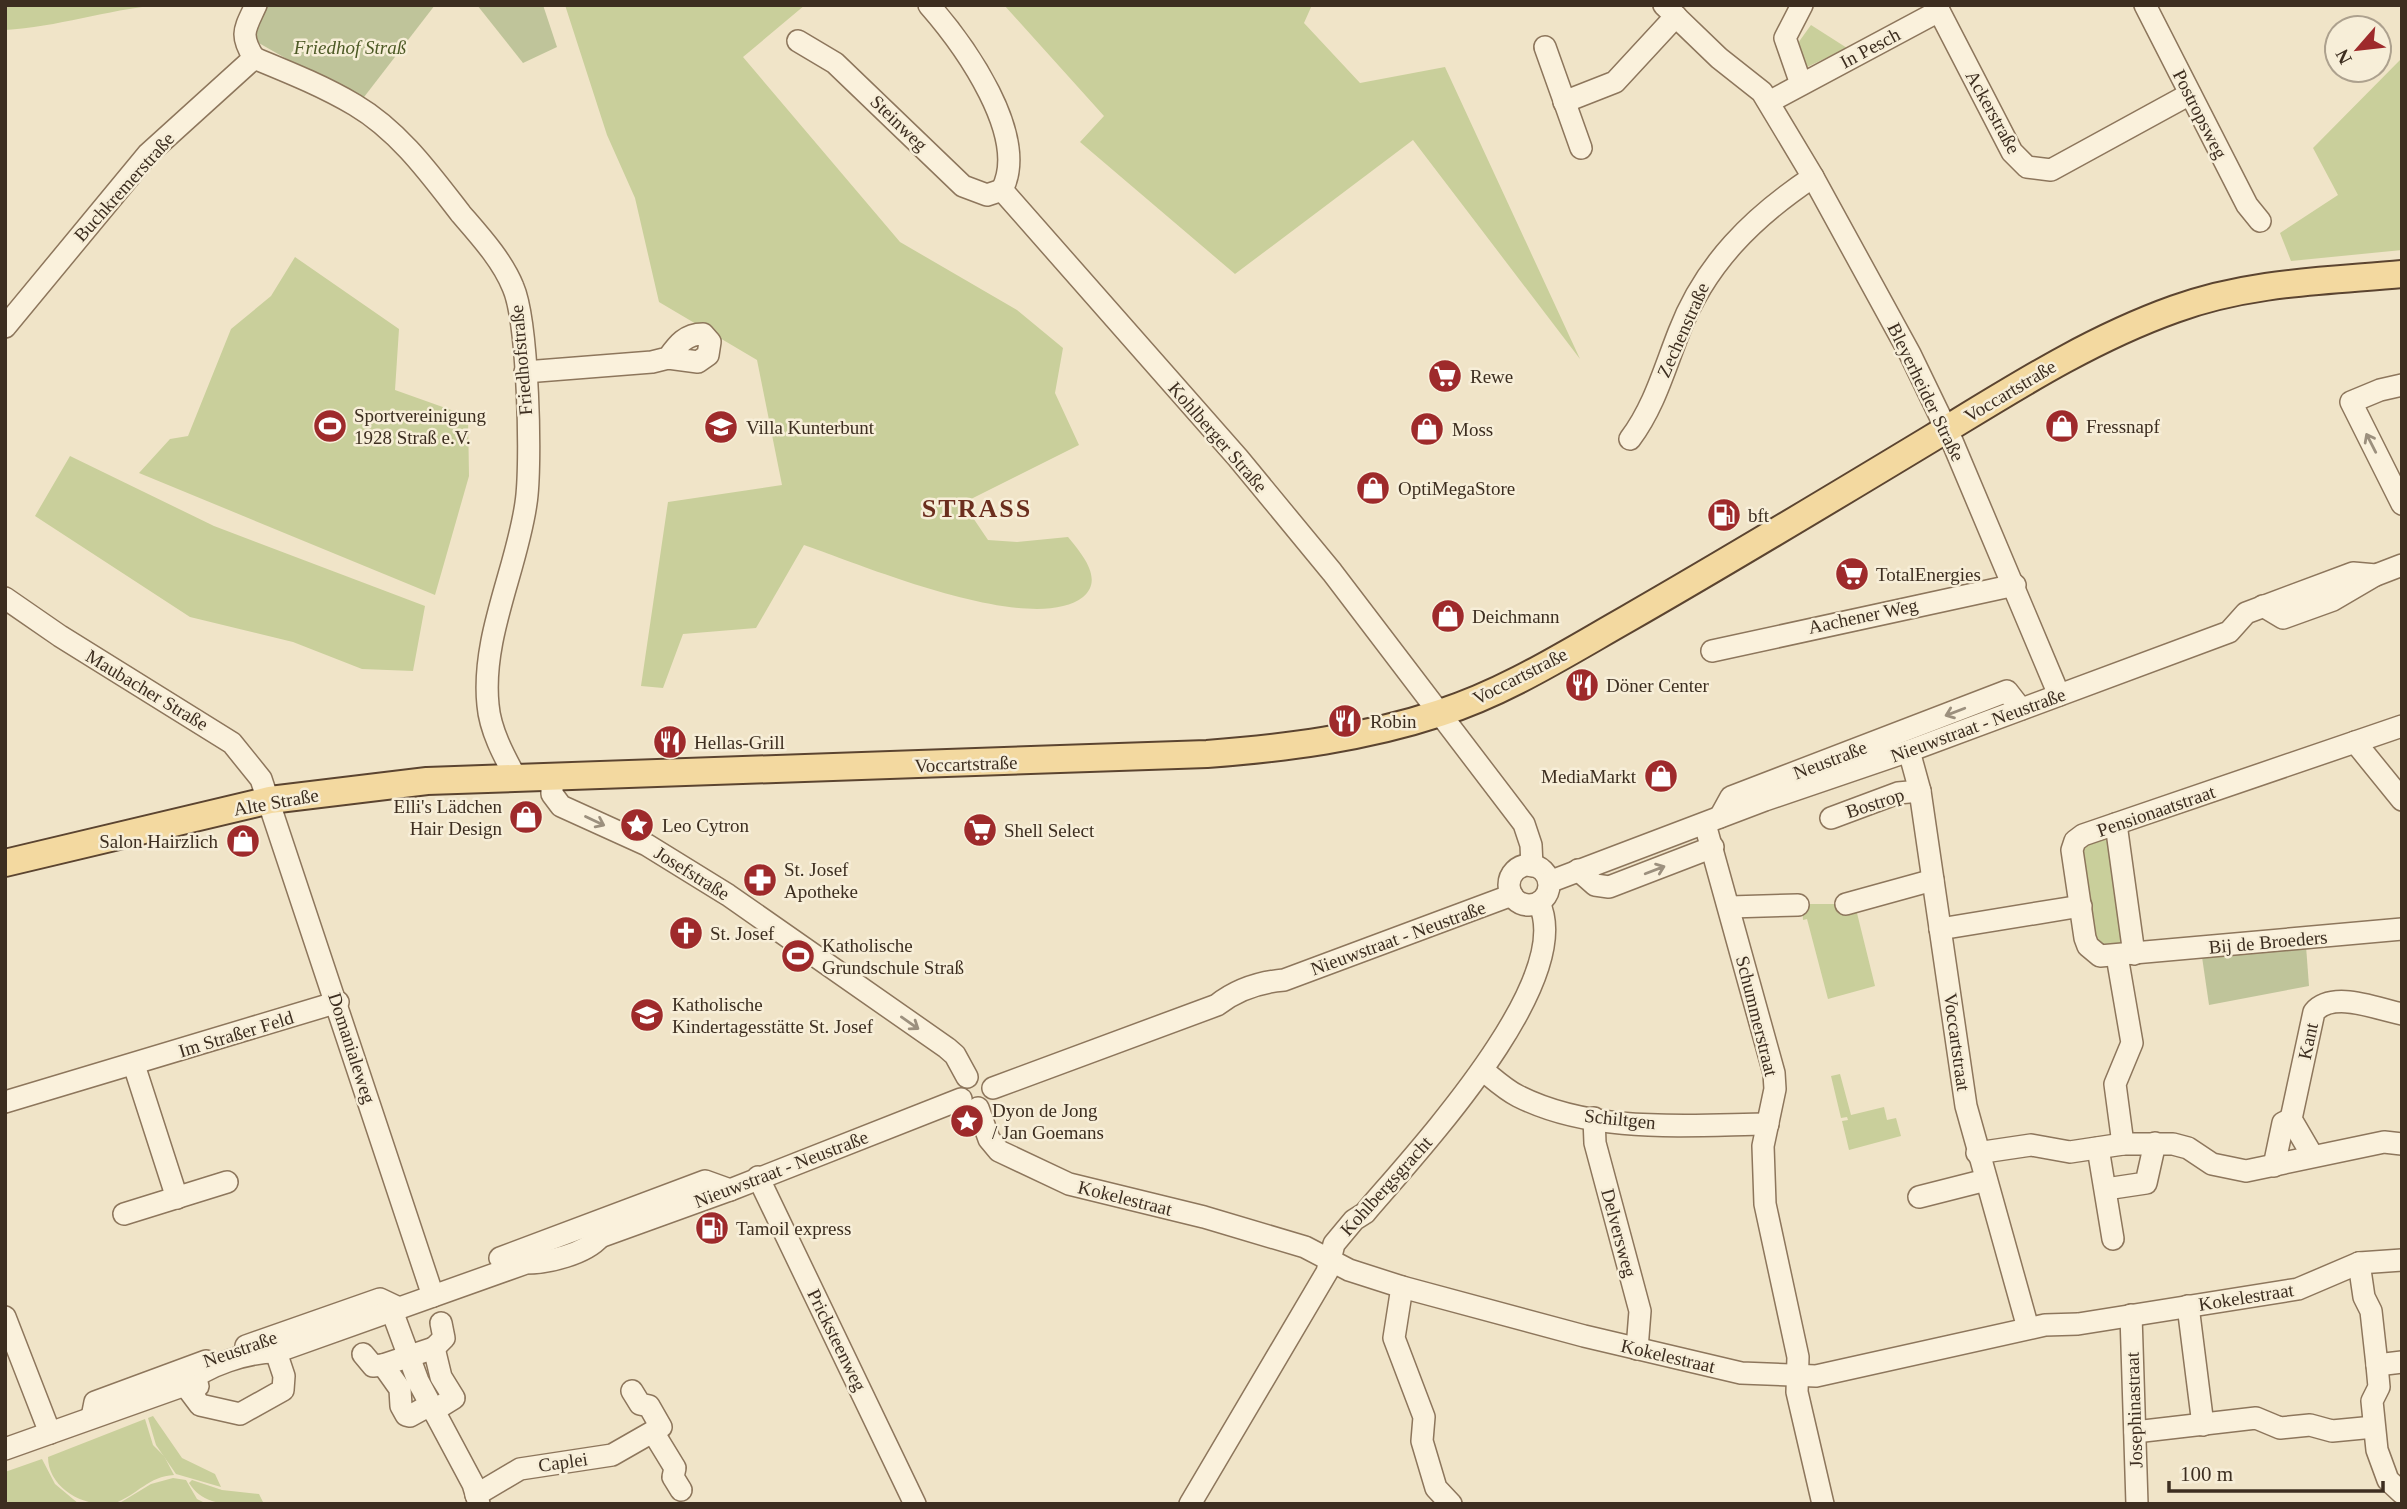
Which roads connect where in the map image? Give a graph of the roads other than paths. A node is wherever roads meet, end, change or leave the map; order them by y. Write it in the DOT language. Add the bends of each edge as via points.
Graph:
graph roads {
  1 [pos="256,5"];
  2 [pos="929,5"];
  3 [pos="1802,5"];
  4 [pos="2145,5"];
  5 [pos="1937,8"];
  6 [pos="1670,11"];
  7 [pos="798,41"];
  8 [pos="1545,47"];
  9 [pos="254,58"];
  10 [pos="1801,84"];
  11 [pos="2190,94"];
  12 [pos="1564,102"];
  13 [pos="1769,102"];
  14 [pos="1581,148"];
  15 [pos="1813,177"];
  16 [pos="1002,190"];
  17 [pos="2260,221"];
  18 [pos="2402,274"];
  19 [pos="5,327"];
  20 [pos="668,358"];
  21 [pos="525,372"];
  22 [pos="2402,385"];
  23 [pos="1947,429"];
  24 [pos="1630,439"];
  25 [pos="2402,504"];
  26 [pos="2402,565"];
  27 [pos="2014,585"];
  28 [pos="5,598"];
  29 [pos="1713,651"];
  30 [pos="2059,695"];
  31 [pos="2021,709"];
  32 [pos="1441,713"];
  33 [pos="2402,726"];
  34 [pos="2355,742"];
  35 [pos="1909,751"];
  36 [pos="516,778"];
  37 [pos="552,778"];
  38 [pos="1920,791"];
  39 [pos="270,800"];
  40 [pos="2402,800"];
  41 [pos="1831,818"];
  42 [pos="1713,821"];
  43 [pos="2116,824"];
  44 [pos="1713,847"];
  45 [pos="5,863"];
  46 [pos="1532,866"];
  47 [pos="1578,870"];
  48 [pos="1933,880"];
  49 [pos="1549,882"];
  50 [pos="1512,895"];
  51 [pos="1539,903"];
  52 [pos="1846,904"];
  53 [pos="1798,905"];
  54 [pos="2081,906"];
  55 [pos="1730,907"];
  56 [pos="1940,929"];
  57 [pos="2402,929"];
  58 [pos="2125,955"];
  59 [pos="338,1002"];
  60 [pos="2402,1014"];
  61 [pos="134,1065"];
  62 [pos="1483,1071"];
  63 [pos="967,1077"];
  64 [pos="993,1088"];
  65 [pos="5,1102"];
  66 [pos="969,1104"];
  67 [pos="1594,1118"];
  68 [pos="2291,1119"];
  69 [pos="1768,1124"];
  70 [pos="2155,1143"];
  71 [pos="2123,1144"];
  72 [pos="2402,1144"];
  73 [pos="2098,1148"];
  74 [pos="1977,1153"];
  75 [pos="2312,1155"];
  76 [pos="2274,1166"];
  77 [pos="758,1177"];
  78 [pos="1986,1180"];
  79 [pos="227,1182"];
  80 [pos="2106,1189"];
  81 [pos="730,1190"];
  82 [pos="1919,1197"];
  83 [pos="177,1198"];
  84 [pos="124,1214"];
  85 [pos="2113,1238"];
  86 [pos="2402,1260"];
  87 [pos="1332,1261"];
  88 [pos="2359,1263"];
  89 [pos="459,1287"];
  90 [pos="1402,1287"];
  91 [pos="433,1296"];
  92 [pos="2189,1306"];
  93 [pos="395,1310"];
  94 [pos="2131,1315"];
  95 [pos="5,1317"];
  96 [pos="441,1322"];
  97 [pos="2028,1328"];
  98 [pos="434,1348"];
  99 [pos="1637,1349"];
  100 [pos="276,1352"];
  101 [pos="363,1353"];
  102 [pos="408,1357"];
  103 [pos="2402,1363"];
  104 [pos="383,1365"];
  105 [pos="2377,1365"];
  106 [pos="1796,1377"];
  107 [pos="185,1385"];
  108 [pos="632,1391"];
  109 [pos="432,1408"];
  110 [pos="92,1418"];
  111 [pos="2203,1425"];
  112 [pos="663,1426"];
  113 [pos="2374,1427"];
  114 [pos="2135,1432"];
  115 [pos="50,1433"];
  116 [pos="5,1449"];
  117 [pos="2395,1486"];
  118 [pos="681,1490"];
  119 [pos="475,1501"];
  120 [pos="915,1504"];
  121 [pos="1190,1504"];
  122 [pos="1451,1504"];
  123 [pos="1823,1504"];
  124 [pos="2137,1504"];
  125 [pos="2386,1504"];
  1 -- 9 [label="street" via="243,33"];
  2 -- 16 [label="street" via="959,43 1004,128 1009,174"];
  3 -- 10 [label="street" via="1785,38"];
  4 -- 11 [label="street, Postropsweg"];
  5 -- 10 [label="street, In Pesch"];
  5 -- 11 [label="street, Ackerstraße" via="2012,152 2037,170 2064,164"];
  6 -- 12 [label="street" via="1615,82"];
  6 -- 13 [label="street, Bleyerheider Straße" via="1719,58 1755,84"];
  7 -- 16 [label="street, Steinweg" via="835,63 963,186 987,195"];
  8 -- 12 [label="street"];
  9 -- 19 [label="street, Buchkremerstraße" via="148,154"];
  9 -- 21 [label="street, Friedhofstraße" via="355,105 416,158 499,262 514,288"];
  10 -- 13 [label="street, In Pesch"];
  11 -- 17 [label="street, Postropsweg" via="2247,205"];
  12 -- 14 [label="street"];
  13 -- 15 [label="street, Bleyerheider Straße"];
  15 -- 23 [label="street, Bleyerheider Straße"];
  15 -- 24 [label="street, Zechenstraße" via="1748,227 1709,273 1679,330 1648,416"];
  16 -- 32 [label="street, Kohlberger Straße" via="1238,458"];
  18 -- 23 [label="main road, Voccartstraße" via="2292,282 2177,308 2085,347"];
  20 -- 21 [label="street"];
  21 -- 36 [label="street, Friedhofstraße" via="527,502 492,651 488,692 492,723"];
  25 -- 22 [label="street, one-way" via="2351,402"];
  23 -- 27 [label="street, Bleyerheider Straße"];
  23 -- 32 [label="main road, Voccartstraße" via="1531,674"];
  26 -- 30 [label="street, Nieuwstraat - Neustraße" via="2376,575 2354,573 2263,606 2246,613 2229,632"];
  27 -- 29 [label="street, Aachener Weg"];
  27 -- 30 [label="street, Bleyerheider Straße"];
  28 -- 39 [label="street, Maubacher Straße" via="232,743 261,779"];
  30 -- 31 [label="street, Nieuwstraat - Neustraße"];
  31 -- 35 [label="street, Nieuwstraat - Neustraße"];
  31 -- 42 [label="street, Neustraße, one-way" via="2007,691 1731,797"];
  32 -- 37 [label="main road, Voccartstraße" via="1324,742 1247,751"];
  32 -- 46 [label="street, Kohlberger Straße" via="1524,824"];
  33 -- 34 [label="street, Pensionaatstraat"];
  34 -- 40 [label="street"];
  34 -- 43 [label="street, Pensionaatstraat"];
  35 -- 38 [label="street, Voccartstraat"];
  35 -- 42 [label="street, Nieuwstraat - Neustraße"];
  36 -- 37 [label="main road, Alte Straße"];
  36 -- 39 [label="main road, Alte Straße" via="427,781"];
  37 -- 63 [label="street, Josefstraße, one-way" via="552,794 561,806 647,845 729,895 947,1048"];
  38 -- 41 [label="street, Bostrop" via="1898,793"];
  38 -- 48 [label="street, Voccartstraat"];
  39 -- 45 [label="main road, Alte Straße"];
  39 -- 59 [label="street, Domanialeweg"];
  42 -- 44 [label="street, Schummerstraat"];
  42 -- 47 [label="street, Nieuwstraat - Neustraße"];
  43 -- 54 [label="street, Pensionaatstraat" via="2082,835 2073,845"];
  43 -- 58 [label="street"];
  47 -- 44 [label="street, one-way" via="1595,885 1609,887"];
  44 -- 55 [label="street, Schummerstraat"];
  46 -- 49 [label="street" via="1541,869"];
  46 -- 50 [label="street" via="1514,873 1509,884"];
  47 -- 49 [label="street, Nieuwstraat - Neustraße"];
  48 -- 52 [label="street"];
  48 -- 56 [label="street, Voccartstraat"];
  49 -- 51 [label="street"];
  50 -- 51 [label="street" via="1524,904"];
  50 -- 64 [label="street, Nieuwstraat - Neustraße" via="1284,980 1247,989 1217,1005"];
  51 -- 62 [label="street, Kohlbergsgracht" via="1546,922 1538,965"];
  53 -- 55 [label="street"];
  54 -- 56 [label="street"];
  54 -- 58 [label="street" via="2088,946 2101,956"];
  55 -- 69 [label="street, Schummerstraat" via="1774,1073"];
  56 -- 74 [label="street, Voccartstraat"];
  57 -- 58 [label="street, Bij de Broeders"];
  58 -- 71 [label="street" via="2132,1043 2115,1084"];
  59 -- 61 [label="street, Im Straßer Feld"];
  59 -- 91 [label="street, Domanialeweg"];
  60 -- 68 [label="street, Kant" via="2334,1001 2321,1004 2314,1012"];
  61 -- 65 [label="street, Im Straßer Feld"];
  61 -- 83 [label="street"];
  62 -- 67 [label="street, Schiltgen" via="1518,1096"];
  62 -- 87 [label="street, Kohlbergsgracht" via="1334,1244"];
  63 -- 64 [label="street" via="984,1076"];
  63 -- 66 [label="street" via="960,1088"];
  64 -- 66 [label="street" via="989,1102"];
  66 -- 77 [label="street, Nieuwstraat - Neustraße"];
  66 -- 87 [label="street, Kokelestraat" via="999,1151 1069,1184 1204,1217 1318,1251"];
  67 -- 69 [label="street, Schiltgen" via="1639,1124"];
  67 -- 99 [label="street, Delversweg" via="1595,1143 1640,1311"];
  68 -- 75 [label="street"];
  68 -- 76 [label="street, Kant" via="2283,1123"];
  69 -- 106 [label="street, Schummerstraat" via="1763,1146 1766,1204 1798,1357"];
  70 -- 71 [label="street"];
  70 -- 76 [label="street" via="2188,1148 2212,1164 2238,1171"];
  70 -- 80 [label="street" via="2146,1183"];
  71 -- 73 [label="street"];
  72 -- 75 [label="street" via="2384,1142"];
  73 -- 74 [label="street" via="2070,1152 2031,1145"];
  73 -- 80 [label="street"];
  74 -- 78 [label="street, Voccartstraat"];
  75 -- 76 [label="street"];
  77 -- 81 [label="street, Nieuwstraat - Neustraße"];
  77 -- 120 [label="street, Pricksteenweg"];
  78 -- 82 [label="street"];
  78 -- 97 [label="street, Voccartstraat"];
  79 -- 83 [label="street"];
  80 -- 85 [label="street"];
  81 -- 89 [label="street, Nieuwstraat - Neustraße" via="600,1237 580,1250"];
  81 -- 89 [label="street" via="705,1181 474,1268"];
  83 -- 84 [label="street"];
  86 -- 88 [label="street, Kokelestraat"];
  87 -- 90 [label="street, Kokelestraat"];
  87 -- 121 [label="street, Kohlbergsgracht"];
  88 -- 92 [label="street, Kokelestraat" via="2298,1289"];
  88 -- 105 [label="street"];
  89 -- 91 [label="street"];
  90 -- 99 [label="street, Kokelestraat"];
  90 -- 122 [label="street" via="1394,1338 1424,1417 1422,1441 1436,1488"];
  91 -- 93 [label="street"];
  92 -- 94 [label="street, Kokelestraat"];
  92 -- 111 [label="street"];
  93 -- 100 [label="street"];
  93 -- 102 [label="street"];
  93 -- 110 [label="street, Neustraße" via="380,1299 231,1352 95,1402"];
  94 -- 97 [label="street, Kokelestraat"];
  94 -- 114 [label="street, Josephinastraat"];
  95 -- 115 [label="street"];
  96 -- 98 [label="street" via="444,1338"];
  97 -- 106 [label="street, Kokelestraat"];
  98 -- 102 [label="street"];
  98 -- 109 [label="street" via="454,1398"];
  99 -- 106 [label="street, Kokelestraat" via="1741,1373"];
  100 -- 107 [label="street, Neustraße" via="260,1352 229,1363 195,1376"];
  100 -- 107 [label="street" via="284,1390 240,1414 200,1405"];
  101 -- 104 [label="street" via="373,1366"];
  102 -- 104 [label="street"];
  102 -- 109 [label="street"];
  103 -- 105 [label="street"];
  104 -- 109 [label="street" via="400,1389 406,1415"];
  105 -- 113 [label="street"];
  106 -- 123 [label="street, Schummerstraat"];
  107 -- 110 [label="street"];
  108 -- 112 [label="street"];
  109 -- 119 [label="street"];
  110 -- 115 [label="street"];
  111 -- 113 [label="street" via="2256,1418 2280,1428 2310,1425 2332,1431"];
  111 -- 114 [label="street"];
  112 -- 118 [label="street" via="675,1468 673,1477"];
  112 -- 119 [label="street, Caplei" via="612,1455 520,1469"];
  113 -- 117 [label="street" via="2376,1450"];
  114 -- 124 [label="street, Josephinastraat"];
  115 -- 116 [label="street"];
  117 -- 125 [label="street"];
}
